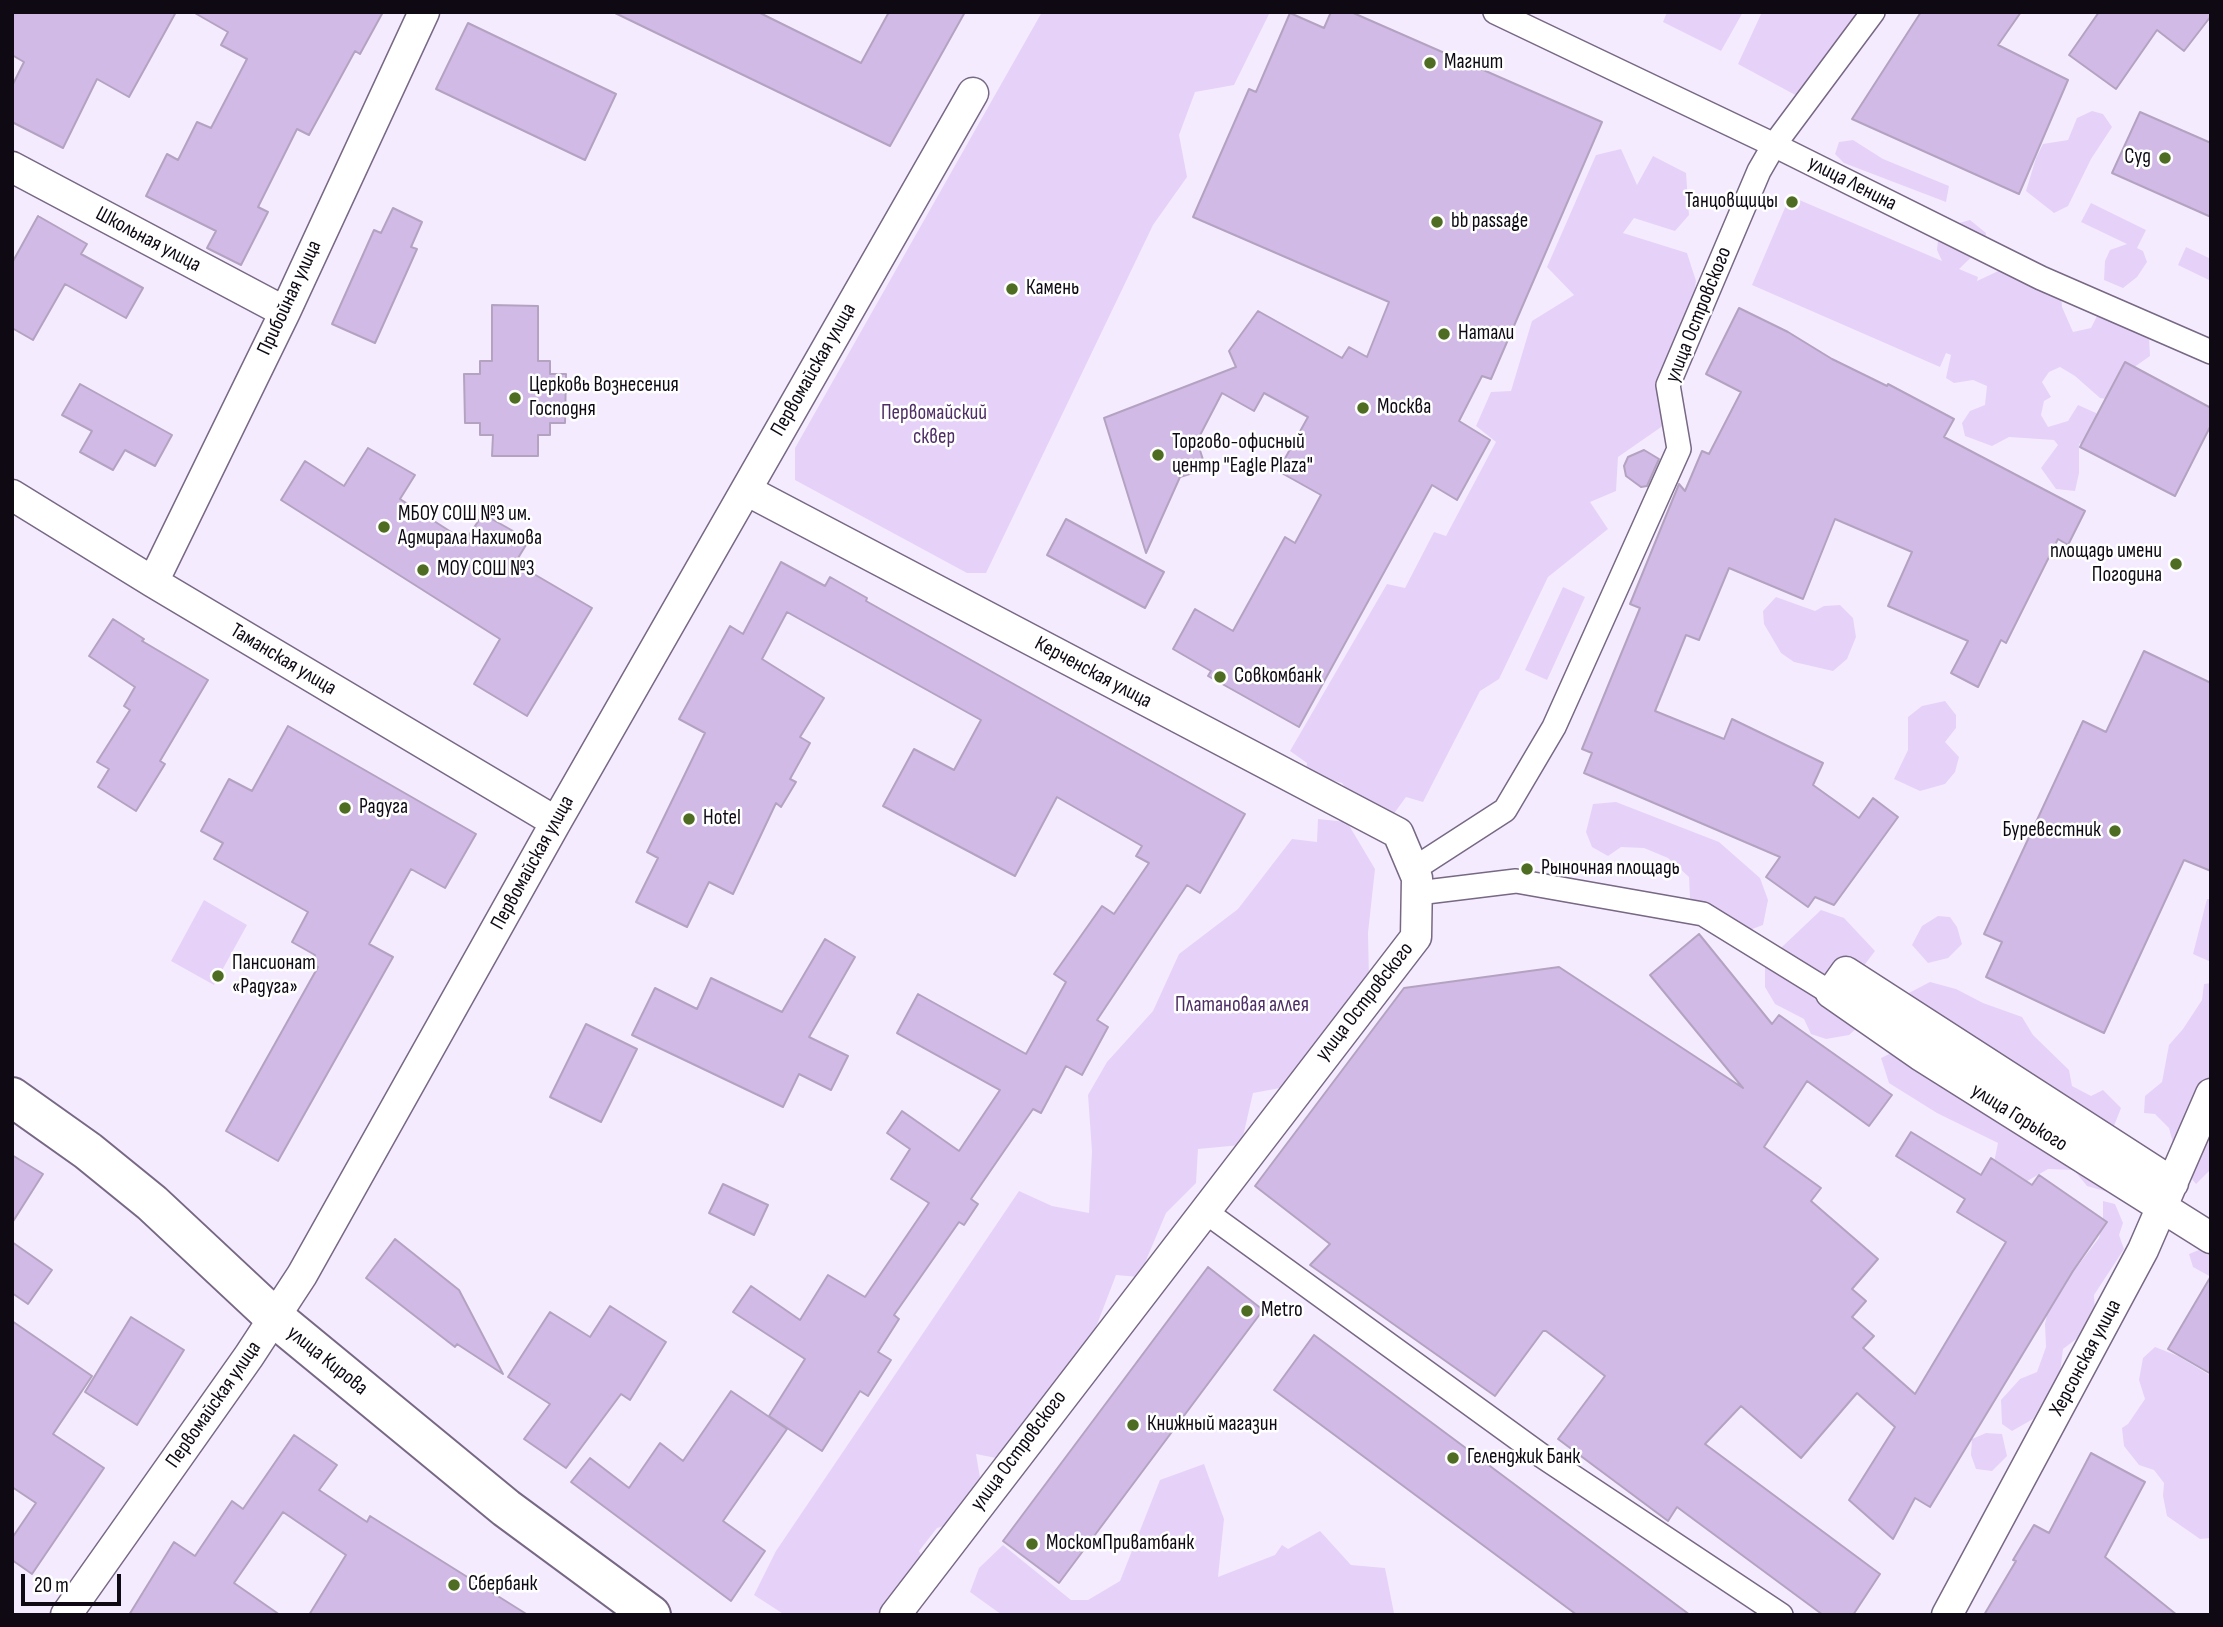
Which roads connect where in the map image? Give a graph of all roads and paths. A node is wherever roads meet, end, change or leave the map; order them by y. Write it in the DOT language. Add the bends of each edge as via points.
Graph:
graph roads {
  1 [pos="424,12"];
  2 [pos="1495,12"];
  3 [pos="1873,12"];
  4 [pos="973,93"];
  5 [pos="1774,145"];
  6 [pos="12,167"];
  7 [pos="285,312"];
  8 [pos="2211,352"];
  9 [pos="746,490"];
  10 [pos="12,495"];
  11 [pos="153,582"];
  12 [pos="556,821"];
  13 [pos="1417,878"];
  14 [pos="1831,993"];
  15 [pos="2211,1094"];
  16 [pos="12,1097"];
  17 [pos="2167,1196"];
  18 [pos="1203,1210"];
  19 [pos="2211,1238"];
  20 [pos="274,1317"];
  21 [pos="66,1615"];
  22 [pos="651,1615"];
  23 [pos="895,1615"];
  24 [pos="1781,1615"];
  25 [pos="1947,1615"];
  1 -- 7 [label="street, Прибойная улица"];
  2 -- 5 [label="street, улица Ленина"];
  3 -- 5 [label="street, улица Островского"];
  4 -- 9 [label="street, Первомайская улица"];
  5 -- 8 [label="street, улица Ленина" via="2041,278"];
  5 -- 13 [label="street, улица Островского" via="1668,385 1679,449 1554,727 1505,810 1420,865"];
  6 -- 7 [label="street, Школьная улица"];
  7 -- 11 [label="street, Прибойная улица"];
  9 -- 12 [label="street, Первомайская улица"];
  9 -- 13 [label="street, Керченская улица" via="1398,833"];
  10 -- 11 [label="street, Таманская улица"];
  11 -- 12 [label="street, Таманская улица"];
  12 -- 20 [label="street, Первомайская улица" via="309,1263"];
  13 -- 14 [label="street, улица Горького" via="1426,892 1516,881 1703,914"];
  13 -- 18 [label="street, улица Островского" via="1416,937"];
  14 -- 17 [label="street, улица Горького" via="1920,1055"];
  15 -- 17 [label="street, Херсонская улица"];
  16 -- 20 [label="main road, улица Кирова" via="152,1203"];
  17 -- 19 [label="street, улица Горького"];
  17 -- 25 [label="street, Херсонская улица"];
  18 -- 23 [label="street, улица Островского"];
  18 -- 24 [label="street" via="1542,1456"];
  20 -- 21 [label="street, Первомайская улица"];
  20 -- 22 [label="main road, улица Кирова" via="506,1508"];
}
